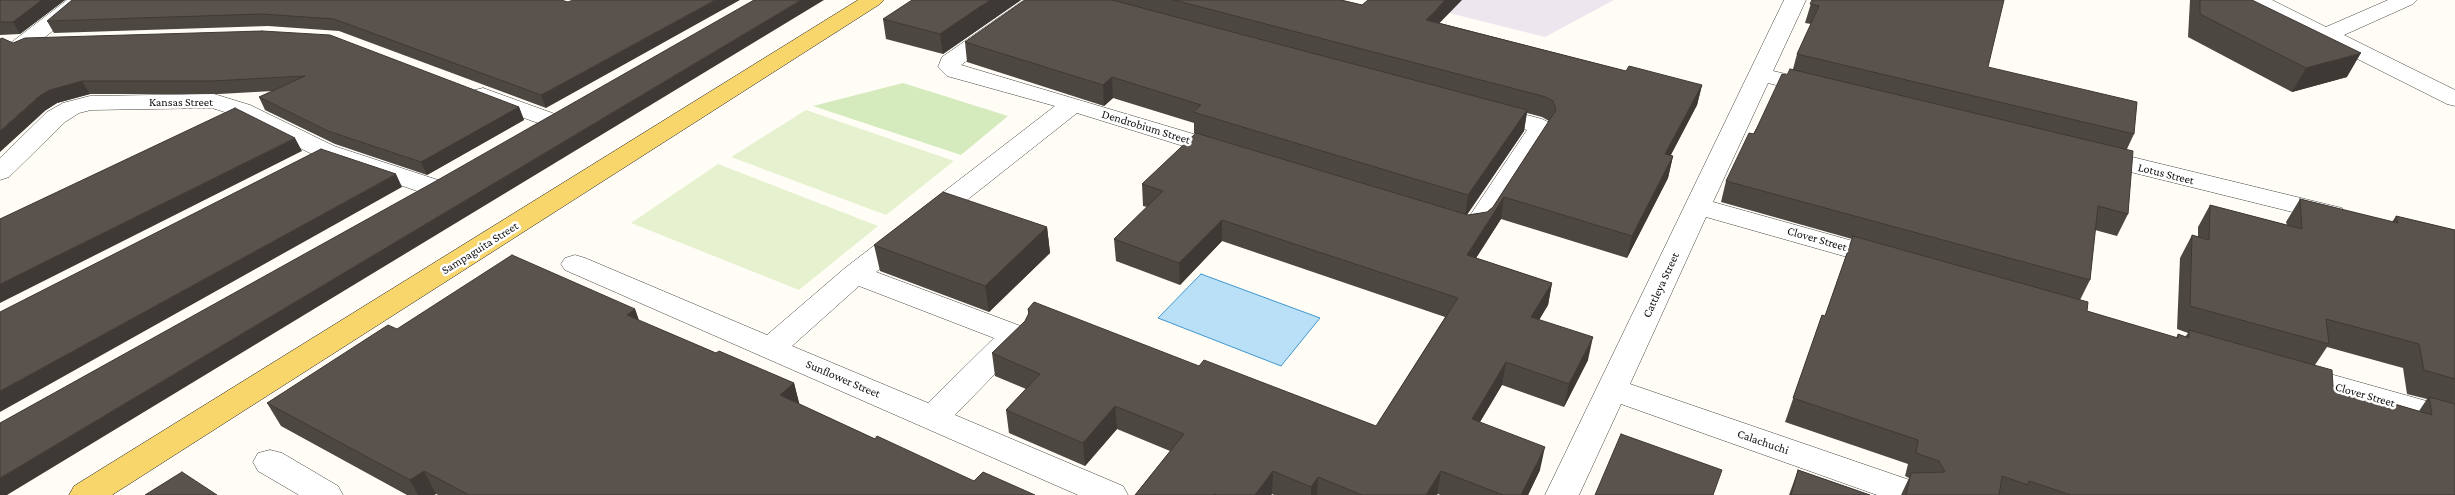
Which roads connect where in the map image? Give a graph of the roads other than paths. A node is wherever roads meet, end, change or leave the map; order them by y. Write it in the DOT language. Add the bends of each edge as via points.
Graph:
graph roads {
  1 [pos="80,0"];
  2 [pos="873,0"];
  3 [pos="1038,0"];
  4 [pos="1795,0"];
  5 [pos="2255,0"];
  6 [pos="2406,0"];
  7 [pos="2326,34"];
  8 [pos="64,42"];
  9 [pos="0,43"];
  10 [pos="25,44"];
  11 [pos="0,62"];
  12 [pos="1759,74"];
  13 [pos="465,88"];
  14 [pos="1836,93"];
  15 [pos="2455,99"];
  16 [pos="1073,104"];
  17 [pos="571,105"];
  18 [pos="1466,106"];
  19 [pos="242,110"];
  20 [pos="546,119"];
  21 [pos="215,123"];
  22 [pos="521,134"];
  23 [pos="2069,150"];
  24 [pos="325,151"];
  25 [pos="1251,160"];
  26 [pos="299,164"];
  27 [pos="0,172"];
  28 [pos="456,172"];
  29 [pos="432,186"];
  30 [pos="406,201"];
  31 [pos="1698,206"];
  32 [pos="1428,215"];
  33 [pos="2350,219"];
  34 [pos="575,264"];
  35 [pos="1909,266"];
  36 [pos="855,274"];
  37 [pos="770,348"];
  38 [pos="2273,369"];
  39 [pos="1611,389"];
  40 [pos="932,418"];
  41 [pos="2455,420"];
  42 [pos="270,462"];
  43 [pos="86,495"];
  44 [pos="326,495"];
  45 [pos="1111,495"];
  46 [pos="1562,495"];
  47 [pos="1915,495"];
  1 -- 10 [label="street"];
  2 -- 43 [label="main road, Sampaguita Street"];
  3 -- 16 [label="street, Dendrobium Street" via="950,62 949,67"];
  4 -- 12 [label="street, Cattleya Street"];
  5 -- 7 [label="street"];
  6 -- 7 [label="street"];
  7 -- 15 [label="street"];
  8 -- 10 [label="street"];
  9 -- 10 [label="street"];
  10 -- 11 [label="street"];
  12 -- 14 [label="street"];
  12 -- 31 [label="street, Cattleya Street"];
  13 -- 20 [label="street"];
  16 -- 25 [label="street, Dendrobium Street"];
  16 -- 36 [label="street"];
  17 -- 20 [label="street"];
  18 -- 32 [label="street" via="1534,124 1539,130 1474,226 1465,227"];
  19 -- 21 [label="street"];
  19 -- 24 [label="street, Kansas Street"];
  19 -- 27 [label="street, Kansas Street" via="214,101 90,103 71,108 56,117"];
  20 -- 22 [label="street"];
  23 -- 33 [label="street, Lotus Street"];
  24 -- 26 [label="street"];
  24 -- 29 [label="street, Kansas Street"];
  28 -- 29 [label="street"];
  29 -- 30 [label="street"];
  31 -- 35 [label="street, Clover Street"];
  31 -- 39 [label="street, Cattleya Street"];
  34 -- 37 [label="street, Sunflower Street"];
  36 -- 37 [label="street"];
  36 -- 40 [label="street" via="1015,335"];
  37 -- 40 [label="street, Sunflower Street"];
  38 -- 41 [label="street, Clover Street"];
  39 -- 46 [label="street, Cattleya Street"];
  39 -- 47 [label="street, Calachuchi"];
  40 -- 45 [label="street, Sunflower Street"];
  42 -- 44 [label="street"];
}
